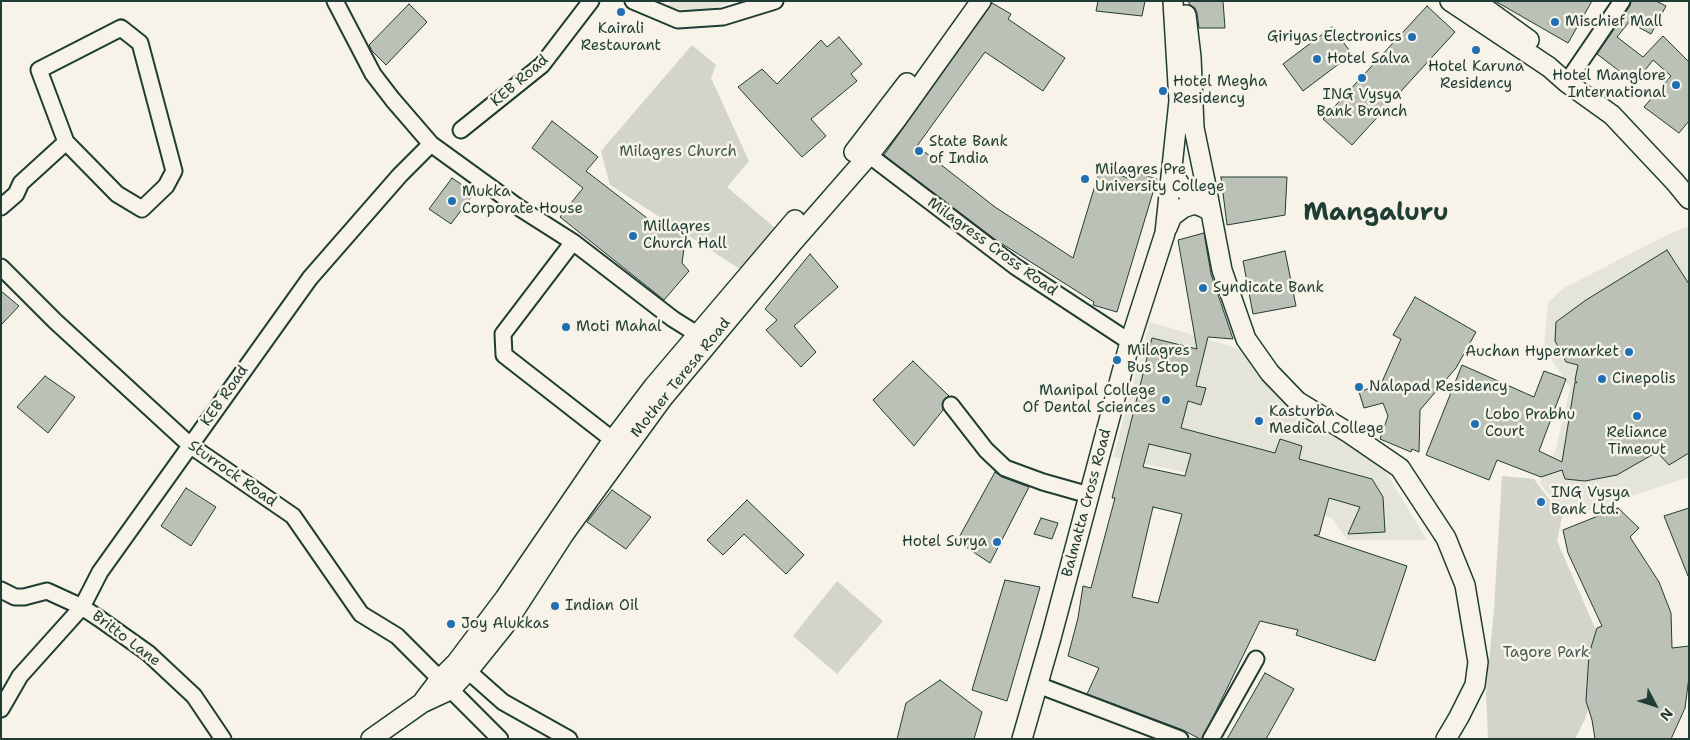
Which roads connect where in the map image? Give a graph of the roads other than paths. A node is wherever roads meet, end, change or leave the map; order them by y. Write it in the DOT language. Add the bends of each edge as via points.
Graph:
graph roads {
  1 [pos="335,1"];
  2 [pos="591,1"];
  3 [pos="633,1"];
  4 [pos="775,1"];
  5 [pos="965,1"];
  6 [pos="981,1"];
  7 [pos="1173,1"];
  8 [pos="1184,1"];
  9 [pos="1475,1"];
  10 [pos="1622,1"];
  11 [pos="1453,2"];
  12 [pos="1573,73"];
  13 [pos="461,130"];
  14 [pos="66,142"];
  15 [pos="431,144"];
  16 [pos="863,151"];
  17 [pos="1172,171"];
  18 [pos="1205,181"];
  19 [pos="1689,182"];
  20 [pos="21,184"];
  21 [pos="1,196"];
  22 [pos="1689,199"];
  23 [pos="1,207"];
  24 [pos="1211,212"];
  25 [pos="1165,233"];
  26 [pos="573,242"];
  27 [pos="1,267"];
  28 [pos="697,334"];
  29 [pos="1130,342"];
  30 [pos="951,405"];
  31 [pos="613,440"];
  32 [pos="191,446"];
  33 [pos="1089,495"];
  34 [pos="1,590"];
  35 [pos="82,607"];
  36 [pos="498,621"];
  37 [pos="1256,659"];
  38 [pos="468,671"];
  39 [pos="445,684"];
  40 [pos="1038,685"];
  41 [pos="1,709"];
  42 [pos="223,739"];
  43 [pos="371,739"];
  44 [pos="500,739"];
  45 [pos="569,739"];
  46 [pos="1022,739"];
  47 [pos="1180,739"];
  48 [pos="1211,739"];
  49 [pos="1446,739"];
  1 -- 15 [label="street" via="373,74"];
  2 -- 13 [label="street, KEB Road" via="542,65"];
  3 -- 4 [label="street" via="678,20 723,17"];
  5 -- 16 [label="main road" via="904,86"];
  6 -- 16 [label="main road, Mother Teresa Road" via="896,120"];
  7 -- 17 [label="main road, Balmatta Cross Road" via="1179,101"];
  8 -- 18 [label="main road" via="1191,57 1194,128"];
  9 -- 12 [label="main road"];
  10 -- 12 [label="street"];
  11 -- 22 [label="main road" via="1549,67 1612,115"];
  12 -- 19 [label="main road" via="1640,129"];
  14 -- 14 [label="street" via="39,70 122,28 140,43 174,171 166,186 142,209 117,194"];
  14 -- 20 [label="street"];
  15 -- 26 [label="street"];
  15 -- 32 [label="street, KEB Road" via="310,278"];
  16 -- 28 [label="main road" via="755,265"];
  16 -- 29 [label="street, Milagress Cross Road" via="1016,267"];
  16 -- 36 [label="main road, Mother Teresa Road" via="793,242 662,399"];
  17 -- 18 [label="main road" via="1187,192 1200,191"];
  17 -- 25 [label="main road, Balmatta Cross Road"];
  18 -- 24 [label="main road"];
  20 -- 21 [label="street"];
  20 -- 23 [label="street" via="16,194"];
  24 -- 25 [label="main road" via="1194,204 1182,208 1172,216"];
  24 -- 49 [label="main road" via="1222,270 1246,338 1270,372 1297,401 1400,468 1446,538 1465,585 1478,662 1475,685"];
  25 -- 29 [label="main road, Balmatta Cross Road"];
  26 -- 28 [label="street"];
  26 -- 31 [label="street" via="504,334 504,355"];
  27 -- 32 [label="street, Sturrock Road"];
  28 -- 31 [label="main road"];
  29 -- 33 [label="main road, Balmatta Cross Road"];
  30 -- 33 [label="street" via="986,450 1005,468"];
  31 -- 36 [label="main road"];
  32 -- 35 [label="street, KEB Road" via="100,572"];
  32 -- 39 [label="street, Sturrock Road" via="293,516 362,614 397,636"];
  33 -- 40 [label="main road, Balmatta Cross Road"];
  34 -- 35 [label="street, Britto Lane" via="15,597 46,592"];
  35 -- 41 [label="street, KEB Road" via="20,676"];
  35 -- 42 [label="street, Britto Lane" via="148,653 194,696"];
  36 -- 38 [label="main road, Mother Teresa Road"];
  36 -- 39 [label="main road" via="456,662"];
  37 -- 48 [label="street"];
  38 -- 39 [label="main road, Mother Teresa Road"];
  38 -- 45 [label="street" via="503,702"];
  39 -- 43 [label="main road, Mother Teresa Road"];
  39 -- 44 [label="street, Sturrock Road"];
  40 -- 46 [label="main road, Balmatta Cross Road"];
  40 -- 47 [label="street"];
}
